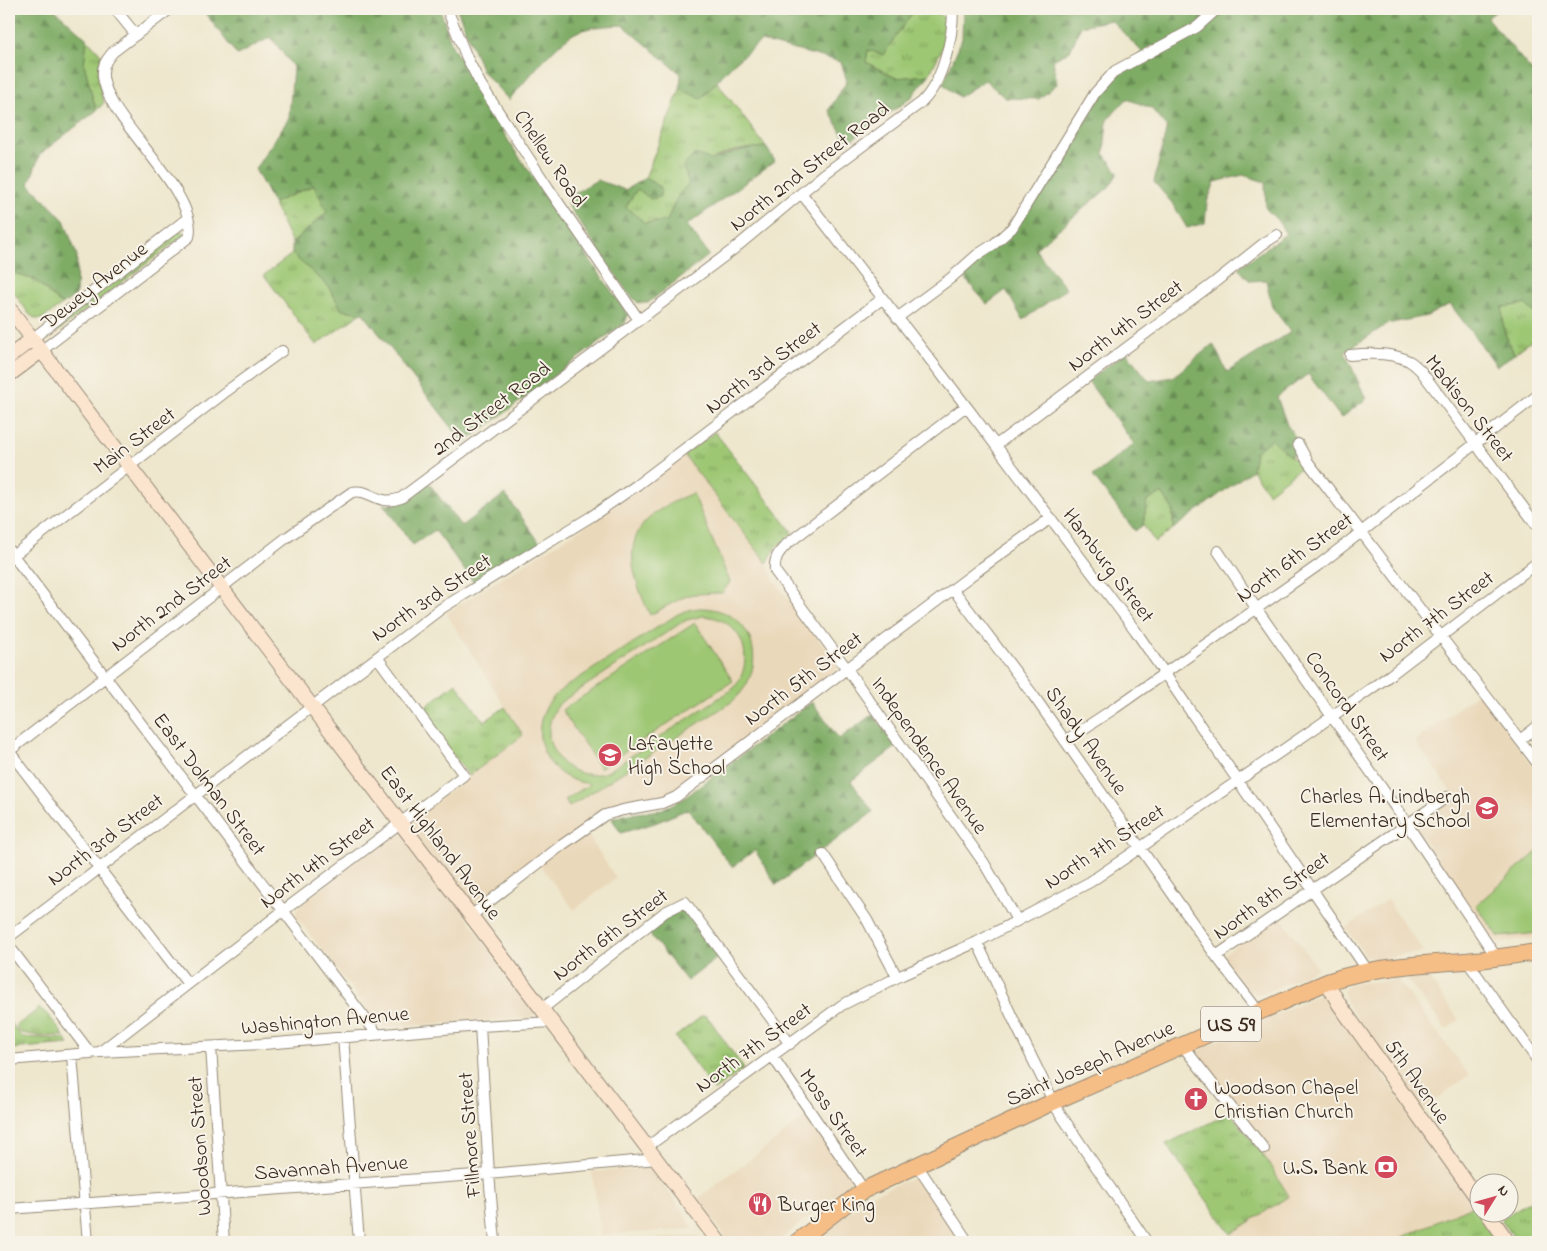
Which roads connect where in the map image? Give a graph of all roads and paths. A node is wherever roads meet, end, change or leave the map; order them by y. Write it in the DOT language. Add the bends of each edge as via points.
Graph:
graph roads {
  1 [pos="115,9"];
  2 [pos="170,9"];
  3 [pos="447,9"];
  4 [pos="953,9"];
  5 [pos="1217,9"];
  6 [pos="136,35"];
  7 [pos="802,194"];
  8 [pos="188,218"];
  9 [pos="1277,235"];
  10 [pos="882,299"];
  11 [pos="9,308"];
  12 [pos="897,318"];
  13 [pos="639,320"];
  14 [pos="32,339"];
  15 [pos="41,351"];
  16 [pos="282,351"];
  17 [pos="1350,355"];
  18 [pos="9,357"];
  19 [pos="9,375"];
  20 [pos="1538,395"];
  21 [pos="966,406"];
  22 [pos="1298,444"];
  23 [pos="1476,444"];
  24 [pos="996,445"];
  25 [pos="130,466"];
  26 [pos="358,490"];
  27 [pos="1051,518"];
  28 [pos="1538,527"];
  29 [pos="1361,531"];
  30 [pos="1218,551"];
  31 [pos="10,555"];
  32 [pos="1538,562"];
  33 [pos="222,588"];
  34 [pos="953,589"];
  35 [pos="1256,608"];
  36 [pos="1441,636"];
  37 [pos="377,657"];
  38 [pos="846,669"];
  39 [pos="1163,673"];
  40 [pos="106,676"];
  41 [pos="312,706"];
  42 [pos="1333,716"];
  43 [pos="1538,726"];
  44 [pos="1520,740"];
  45 [pos="1065,741"];
  46 [pos="9,751"];
  47 [pos="1538,764"];
  48 [pos="1237,781"];
  49 [pos="194,794"];
  50 [pos="1447,797"];
  51 [pos="401,822"];
  52 [pos="1407,824"];
  53 [pos="1140,848"];
  54 [pos="823,854"];
  55 [pos="98,868"];
  56 [pos="1312,889"];
  57 [pos="283,910"];
  58 [pos="472,915"];
  59 [pos="1017,920"];
  60 [pos="9,937"];
  61 [pos="977,942"];
  62 [pos="9,946"];
  63 [pos="1538,952"];
  64 [pos="1216,956"];
  65 [pos="1497,958"];
  66 [pos="1467,961"];
  67 [pos="1368,971"];
  68 [pos="897,978"];
  69 [pos="1327,982"];
  70 [pos="188,984"];
  71 [pos="542,1008"];
  72 [pos="1259,1012"];
  73 [pos="553,1022"];
  74 [pos="480,1026"];
  75 [pos="377,1034"];
  76 [pos="343,1037"];
  77 [pos="790,1044"];
  78 [pos="1182,1046"];
  79 [pos="211,1047"];
  80 [pos="95,1053"];
  81 [pos="72,1056"];
  82 [pos="772,1057"];
  83 [pos="9,1060"];
  84 [pos="1538,1061"];
  85 [pos="1053,1102"];
  86 [pos="647,1147"];
  87 [pos="1264,1149"];
  88 [pos="657,1160"];
  89 [pos="917,1165"];
  90 [pos="489,1174"];
  91 [pos="355,1184"];
  92 [pos="1470,1188"];
  93 [pos="864,1190"];
  94 [pos="220,1194"];
  95 [pos="86,1204"];
  96 [pos="9,1209"];
  97 [pos="1495,1224"];
  98 [pos="88,1242"];
  99 [pos="224,1242"];
  100 [pos="359,1242"];
  101 [pos="495,1242"];
  102 [pos="719,1242"];
  103 [pos="797,1242"];
  104 [pos="968,1242"];
  105 [pos="1147,1242"];
  106 [pos="1508,1242"];
  1 -- 6 [label="street"];
  2 -- 6 [label="street"];
  3 -- 13 [label="street, Chellew Road" via="485,92"];
  4 -- 7 [label="street, North 2nd Street Road" via="950,37 937,81 930,93 822,175"];
  5 -- 12 [label="street" via="1197,27 1116,70 1095,93 1012,228"];
  6 -- 8 [label="street" via="113,52 102,74 118,112 172,185"];
  7 -- 10 [label="street, Hamburg Street"];
  7 -- 13 [label="street, North 2nd Street Road"];
  8 -- 14 [label="street, Dewey Avenue"];
  8 -- 15 [label="street, Dewey Avenue" via="189,237"];
  9 -- 24 [label="street, North 4th Street"];
  10 -- 12 [label="street, Hamburg Street"];
  10 -- 37 [label="street, North 3rd Street" via="637,486 442,608"];
  11 -- 14 [label="street, East Highland Avenue"];
  12 -- 21 [label="street, Hamburg Street"];
  13 -- 26 [label="street, 2nd Street Road" via="401,498 384,501"];
  14 -- 15 [label="street, East Highland Avenue"];
  14 -- 18 [label="street, Dewey Avenue"];
  15 -- 19 [label="street, Dewey Avenue"];
  15 -- 25 [label="street, East Highland Avenue"];
  16 -- 25 [label="street, Main Street"];
  17 -- 23 [label="street, Madison Street" via="1392,355 1409,361 1421,371"];
  20 -- 23 [label="street, North 6th Street"];
  21 -- 24 [label="street, Hamburg Street"];
  21 -- 38 [label="street, Independence Avenue" via="787,544 774,560 775,571"];
  22 -- 29 [label="street"];
  23 -- 28 [label="street, Madison Street"];
  23 -- 29 [label="street, North 6th Street"];
  24 -- 27 [label="street, Hamburg Street"];
  25 -- 31 [label="street, Main Street"];
  25 -- 33 [label="street, East Highland Avenue"];
  26 -- 33 [label="street, North 2nd Street" via="286,538"];
  27 -- 34 [label="street, North 5th Street"];
  27 -- 39 [label="street, Hamburg Street"];
  29 -- 35 [label="street, North 6th Street"];
  29 -- 36 [label="street"];
  30 -- 35 [label="street, Concord Street"];
  31 -- 40 [label="street, East Dolman Street"];
  32 -- 36 [label="street, North 7th Street"];
  33 -- 40 [label="street, North 2nd Street"];
  33 -- 41 [label="street, East Highland Avenue"];
  34 -- 38 [label="street, North 5th Street"];
  34 -- 45 [label="street, Shady Avenue"];
  35 -- 39 [label="street, North 6th Street"];
  35 -- 42 [label="street, Concord Street"];
  36 -- 42 [label="street, North 7th Street"];
  36 -- 44 [label="street"];
  37 -- 41 [label="street, North 3rd Street"];
  37 -- 51 [label="street, North 4th Street" via="464,775"];
  38 -- 58 [label="street, North 5th Street" via="676,796 662,803 605,815"];
  38 -- 59 [label="street, Independence Avenue" via="984,862"];
  39 -- 45 [label="street, North 6th Street"];
  39 -- 48 [label="street, Hamburg Street"];
  40 -- 46 [label="street, North 2nd Street"];
  40 -- 49 [label="street, East Dolman Street"];
  41 -- 49 [label="street, North 3rd Street"];
  41 -- 51 [label="street, East Highland Avenue"];
  42 -- 48 [label="street, North 7th Street"];
  42 -- 52 [label="street, Concord Street"];
  43 -- 44 [label="street"];
  44 -- 47 [label="street"];
  45 -- 53 [label="street, Shady Avenue"];
  46 -- 55 [label="street"];
  48 -- 53 [label="street, North 7th Street"];
  48 -- 56 [label="street, Hamburg Street"];
  49 -- 55 [label="street, North 3rd Street"];
  49 -- 57 [label="street, East Dolman Street"];
  50 -- 52 [label="street, North 8th Street"];
  51 -- 57 [label="street, North 4th Street"];
  51 -- 58 [label="street, East Highland Avenue"];
  52 -- 56 [label="street, North 8th Street"];
  52 -- 65 [label="street, Concord Street"];
  53 -- 59 [label="street, North 7th Street" via="1090,882"];
  53 -- 64 [label="street, Shady Avenue"];
  54 -- 68 [label="street" via="868,920"];
  55 -- 60 [label="street, North 3rd Street"];
  55 -- 70 [label="street"];
  56 -- 64 [label="street, North 8th Street"];
  56 -- 67 [label="street, Hamburg Street"];
  57 -- 70 [label="street, North 4th Street"];
  57 -- 75 [label="street, East Dolman Street"];
  58 -- 71 [label="street, East Highland Avenue"];
  59 -- 61 [label="street, North 7th Street"];
  61 -- 68 [label="street, North 7th Street"];
  61 -- 85 [label="street"];
  62 -- 80 [label="street"];
  63 -- 65 [label="main road, Saint Joseph Avenue / US 59"];
  64 -- 72 [label="street, Shady Avenue"];
  65 -- 66 [label="main road, Saint Joseph Avenue / US 59"];
  66 -- 67 [label="main road, Saint Joseph Avenue / US 59"];
  66 -- 84 [label="street"];
  67 -- 69 [label="main road, Saint Joseph Avenue / US 59"];
  68 -- 77 [label="street, North 7th Street" via="842,1005"];
  69 -- 72 [label="main road, Saint Joseph Avenue / US 59"];
  69 -- 92 [label="street, 5th Avenue" via="1339,1004"];
  70 -- 80 [label="street, North 4th Street"];
  71 -- 73 [label="street, East Highland Avenue"];
  71 -- 77 [label="street, North 6th Street" via="665,912 685,902"];
  72 -- 78 [label="main road, Saint Joseph Avenue / US 59"];
  73 -- 74 [label="street, Washington Avenue"];
  73 -- 86 [label="street, East Highland Avenue"];
  74 -- 75 [label="street, Washington Avenue"];
  74 -- 90 [label="street, Fillmore Street"];
  75 -- 76 [label="street, Washington Avenue"];
  76 -- 79 [label="street, Washington Avenue"];
  76 -- 91 [label="street"];
  77 -- 82 [label="street, North 7th Street"];
  78 -- 85 [label="main road, Saint Joseph Avenue / US 59"];
  78 -- 87 [label="street"];
  79 -- 80 [label="street, Washington Avenue"];
  79 -- 94 [label="street, Woodson Street"];
  80 -- 81 [label="street"];
  81 -- 83 [label="street"];
  81 -- 95 [label="street"];
  82 -- 86 [label="street, North 7th Street"];
  82 -- 93 [label="street, Moss Street"];
  85 -- 89 [label="main road, Saint Joseph Avenue / US 59"];
  85 -- 105 [label="street"];
  86 -- 88 [label="street, East Highland Avenue"];
  88 -- 90 [label="street, Savannah Avenue"];
  88 -- 102 [label="street, East Highland Avenue"];
  89 -- 93 [label="main road, Saint Joseph Avenue / US 59"];
  89 -- 104 [label="street"];
  90 -- 91 [label="street, Savannah Avenue"];
  90 -- 101 [label="street, Fillmore Street"];
  91 -- 94 [label="street, Savannah Avenue"];
  91 -- 100 [label="street"];
  93 -- 103 [label="main road, Saint Joseph Avenue / US 59"];
  94 -- 95 [label="street, Savannah Avenue"];
  94 -- 99 [label="street, Woodson Street"];
  95 -- 96 [label="street, Savannah Avenue"];
  95 -- 98 [label="street"];
  97 -- 106 [label="street"];
}
